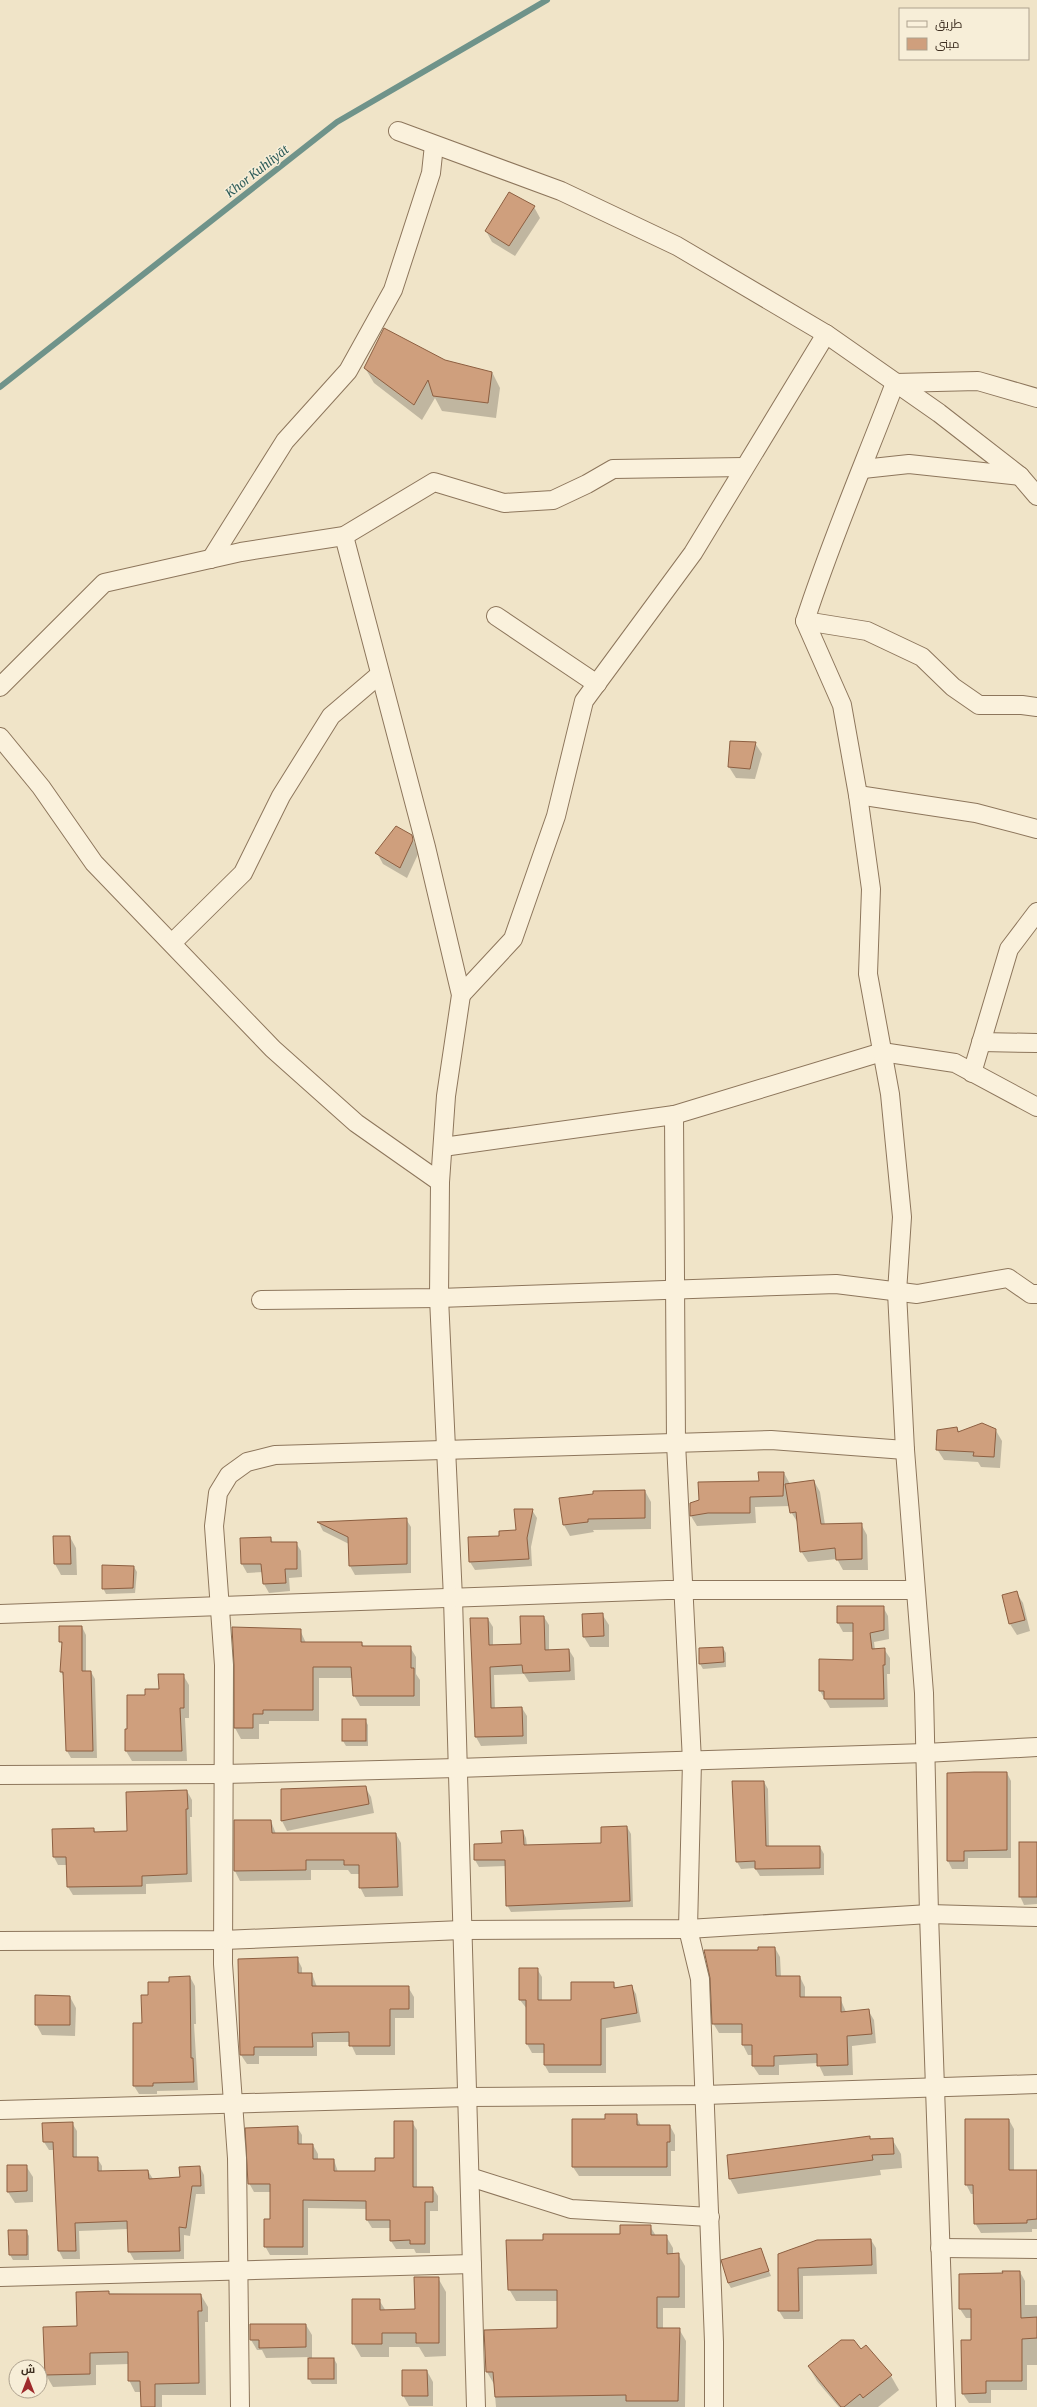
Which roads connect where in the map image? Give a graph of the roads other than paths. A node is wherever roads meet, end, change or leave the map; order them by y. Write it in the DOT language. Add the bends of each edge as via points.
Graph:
graph roads {
  1 [pos="398,131"];
  2 [pos="434,144"];
  3 [pos="826,334"];
  4 [pos="895,383"];
  5 [pos="1037,398"];
  6 [pos="744,467"];
  7 [pos="863,469"];
  8 [pos="1020,476"];
  9 [pos="1037,496"];
  10 [pos="344,536"];
  11 [pos="211,559"];
  12 [pos="496,616"];
  13 [pos="805,621"];
  14 [pos="379,675"];
  15 [pos="597,684"];
  16 [pos="0,687"];
  17 [pos="1037,707"];
  18 [pos="0,737"];
  19 [pos="858,795"];
  20 [pos="1037,829"];
  21 [pos="1037,912"];
  22 [pos="172,943"];
  23 [pos="461,995"];
  24 [pos="981,1042"];
  25 [pos="1037,1043"];
  26 [pos="882,1052"];
  27 [pos="972,1073"];
  28 [pos="1037,1107"];
  29 [pos="674,1115"];
  30 [pos="443,1147"];
  31 [pos="440,1182"];
  32 [pos="676,1289"];
  33 [pos="897,1292"];
  34 [pos="1037,1294"];
  35 [pos="439,1298"];
  36 [pos="261,1300"];
  37 [pos="676,1443"];
  38 [pos="446,1450"];
  39 [pos="905,1450"];
  40 [pos="684,1590"];
  41 [pos="915,1590"];
  42 [pos="453,1598"];
  43 [pos="220,1606"];
  44 [pos="0,1614"];
  45 [pos="1037,1747"];
  46 [pos="925,1753"];
  47 [pos="692,1761"];
  48 [pos="457,1768"];
  49 [pos="223,1774"];
  50 [pos="0,1775"];
  51 [pos="928,1914"];
  52 [pos="1037,1917"];
  53 [pos="688,1929"];
  54 [pos="462,1930"];
  55 [pos="223,1940"];
  56 [pos="0,1941"];
  57 [pos="1037,2084"];
  58 [pos="934,2087"];
  59 [pos="705,2095"];
  60 [pos="467,2097"];
  61 [pos="233,2105"];
  62 [pos="0,2110"];
  63 [pos="470,2177"];
  64 [pos="710,2217"];
  65 [pos="940,2248"];
  66 [pos="1037,2249"];
  67 [pos="472,2264"];
  68 [pos="239,2271"];
  69 [pos="0,2277"];
  70 [pos="240,2407"];
  71 [pos="476,2407"];
  72 [pos="714,2407"];
  73 [pos="946,2407"];
  1 -- 2 [label="street"];
  2 -- 3 [label="street" via="561,191 670,243"];
  2 -- 11 [label="street" via="431,173 393,290 348,371 285,441"];
  3 -- 4 [label="street"];
  3 -- 6 [label="street"];
  4 -- 5 [label="street" via="978,381"];
  4 -- 7 [label="street"];
  4 -- 8 [label="street"];
  6 -- 10 [label="street" via="613,469 553,500 504,503 434,482"];
  6 -- 15 [label="street" via="693,553"];
  7 -- 8 [label="street" via="909,464"];
  7 -- 13 [label="street" via="825,560"];
  8 -- 9 [label="street"];
  10 -- 11 [label="street"];
  10 -- 14 [label="street"];
  11 -- 16 [label="street" via="104,583"];
  12 -- 15 [label="street"];
  13 -- 17 [label="street" via="867,631 922,657 952,687 980,705"];
  13 -- 19 [label="street" via="842,705"];
  14 -- 22 [label="street" via="330,716 281,796 243,873"];
  14 -- 23 [label="street" via="426,847"];
  15 -- 23 [label="street" via="584,701 556,816 512,938"];
  18 -- 22 [label="street" via="41,787 94,863"];
  19 -- 20 [label="street" via="976,813"];
  19 -- 26 [label="street" via="871,889 868,974"];
  21 -- 24 [label="street" via="1009,949"];
  22 -- 31 [label="street" via="273,1049 356,1123"];
  23 -- 30 [label="street" via="446,1096"];
  24 -- 25 [label="street"];
  24 -- 27 [label="street"];
  26 -- 27 [label="street" via="955,1064"];
  26 -- 29 [label="street"];
  26 -- 33 [label="street" via="890,1094 902,1217"];
  27 -- 28 [label="street"];
  29 -- 30 [label="street"];
  29 -- 32 [label="street"];
  30 -- 31 [label="street"];
  31 -- 35 [label="street"];
  32 -- 33 [label="street" via="836,1284"];
  32 -- 35 [label="street"];
  32 -- 37 [label="street"];
  33 -- 34 [label="street" via="917,1294 1008,1278 1031,1294"];
  33 -- 39 [label="street"];
  35 -- 36 [label="street"];
  35 -- 38 [label="street"];
  37 -- 38 [label="street"];
  37 -- 39 [label="street" via="771,1440"];
  37 -- 40 [label="street"];
  38 -- 42 [label="street"];
  38 -- 43 [label="street" via="275,1455 247,1462 229,1475 218,1493 214,1526"];
  39 -- 41 [label="street"];
  40 -- 41 [label="street"];
  40 -- 42 [label="street"];
  40 -- 47 [label="street"];
  41 -- 46 [label="street" via="924,1693"];
  42 -- 43 [label="street"];
  42 -- 48 [label="street"];
  43 -- 44 [label="street"];
  43 -- 49 [label="street" via="224,1665"];
  45 -- 46 [label="street"];
  46 -- 47 [label="street"];
  46 -- 51 [label="street"];
  47 -- 48 [label="street"];
  47 -- 53 [label="street"];
  48 -- 49 [label="street"];
  48 -- 54 [label="street"];
  49 -- 50 [label="street"];
  49 -- 55 [label="street"];
  51 -- 52 [label="street"];
  51 -- 53 [label="street"];
  51 -- 58 [label="street"];
  53 -- 54 [label="street"];
  53 -- 59 [label="street" via="700,1979"];
  54 -- 55 [label="street"];
  54 -- 60 [label="street"];
  55 -- 56 [label="street"];
  55 -- 61 [label="street"];
  57 -- 58 [label="street"];
  58 -- 59 [label="street"];
  58 -- 65 [label="street"];
  59 -- 60 [label="street"];
  59 -- 64 [label="street"];
  60 -- 61 [label="street"];
  60 -- 63 [label="street"];
  61 -- 62 [label="street"];
  61 -- 68 [label="street" via="237,2158"];
  63 -- 64 [label="street" via="571,2210"];
  63 -- 67 [label="street"];
  64 -- 72 [label="street"];
  65 -- 66 [label="street"];
  65 -- 73 [label="street"];
  67 -- 68 [label="street"];
  67 -- 71 [label="street"];
  68 -- 69 [label="street"];
  68 -- 70 [label="street"];
}
